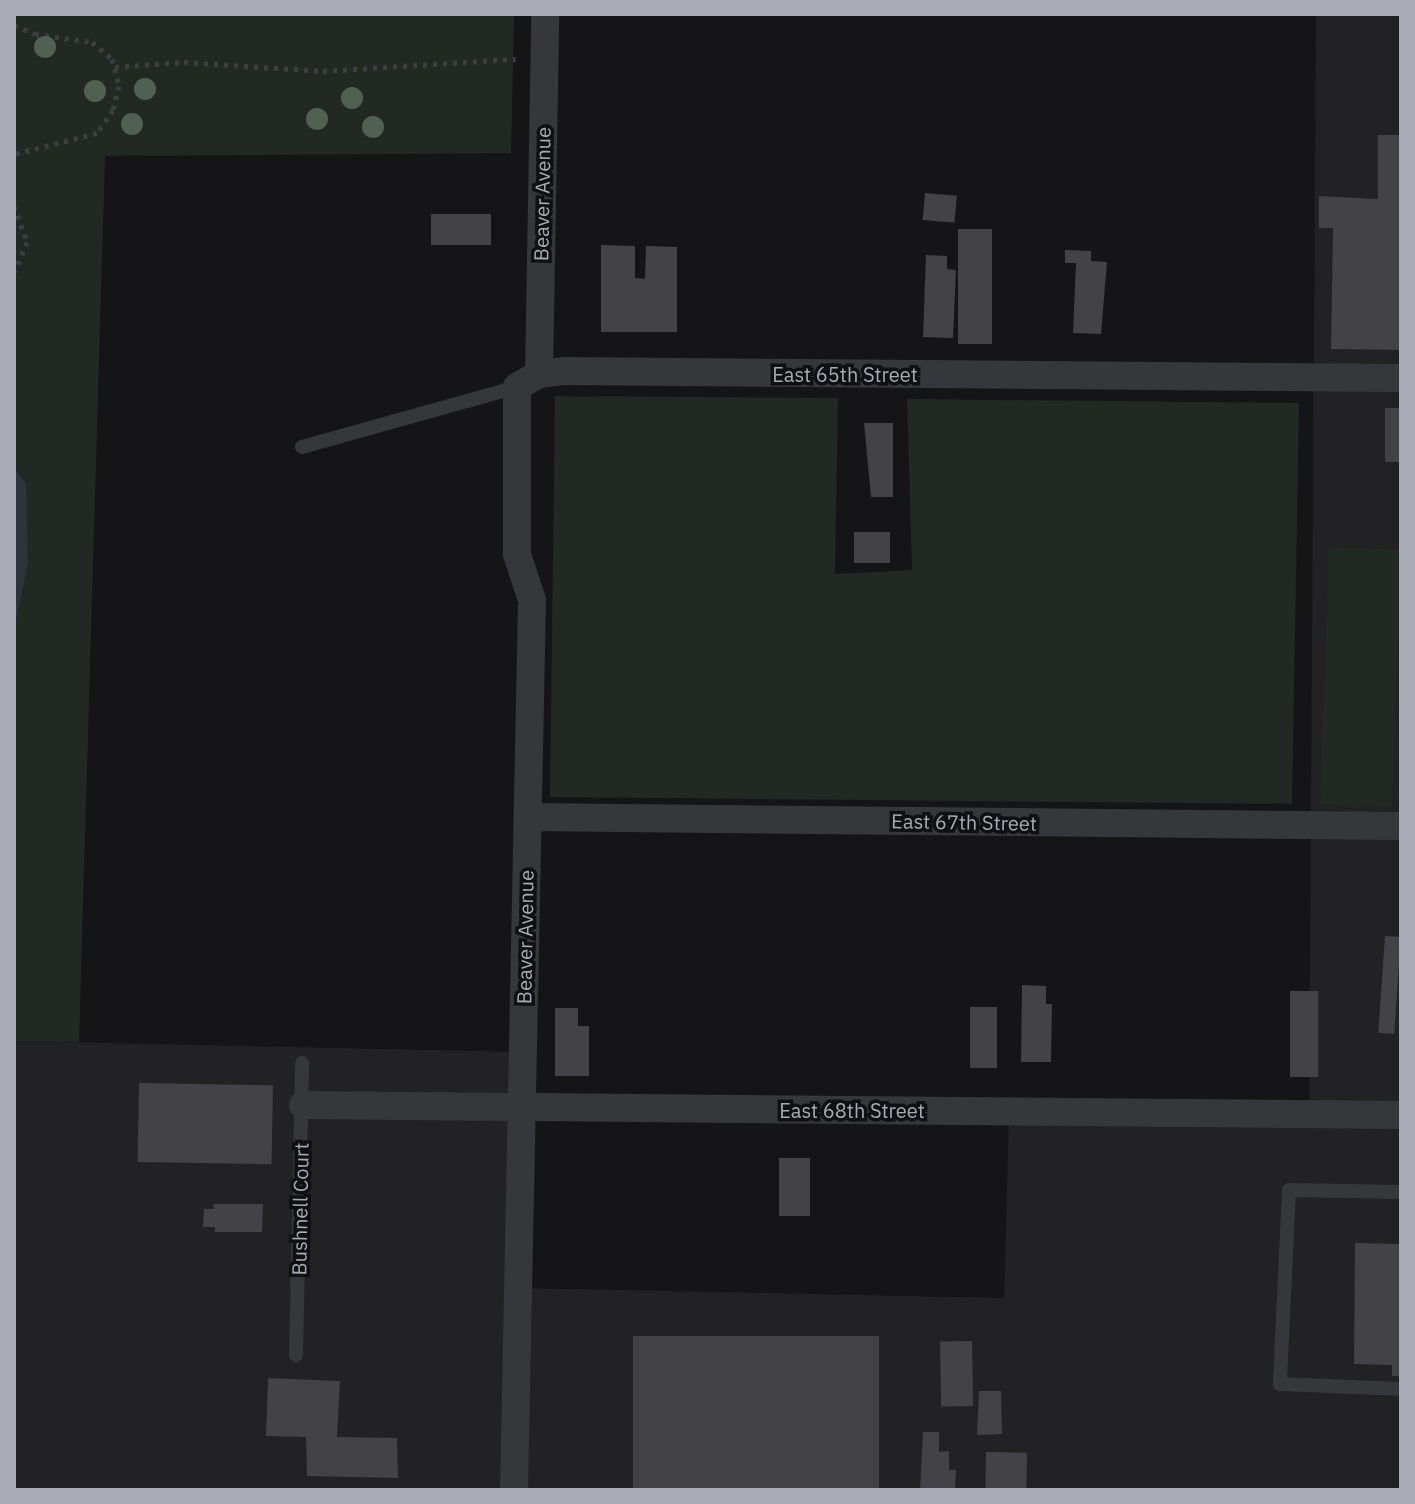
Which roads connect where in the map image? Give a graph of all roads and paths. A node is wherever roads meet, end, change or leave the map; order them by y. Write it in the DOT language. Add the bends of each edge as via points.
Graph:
graph roads {
  1 [pos="545,14"];
  2 [pos="14,25"];
  3 [pos="517,59"];
  4 [pos="115,67"];
  5 [pos="14,154"];
  6 [pos="14,206"];
  7 [pos="14,272"];
  8 [pos="1401,378"];
  9 [pos="528,380"];
  10 [pos="302,447"];
  11 [pos="528,817"];
  12 [pos="1401,826"];
  13 [pos="302,1063"];
  14 [pos="303,1105"];
  15 [pos="522,1108"];
  16 [pos="1401,1115"];
  17 [pos="1401,1192"];
  18 [pos="296,1355"];
  19 [pos="1401,1389"];
  20 [pos="514,1490"];
  1 -- 9 [label="street, Beaver Avenue"];
  2 -- 4 [label="path" via="35,34 92,42"];
  3 -- 4 [label="path" via="323,71 184,62"];
  4 -- 5 [label="path" via="118,97 97,133"];
  6 -- 7 [label="path" via="27,242"];
  8 -- 9 [label="street, East 65th Street"];
  9 -- 10 [label="lane, East 65th Street"];
  9 -- 11 [label="street, Beaver Avenue" via="517,554 532,600"];
  11 -- 12 [label="street, East 67th Street"];
  11 -- 15 [label="street, Beaver Avenue"];
  13 -- 14 [label="lane, Bushnell Court"];
  14 -- 15 [label="street, East 68th Street"];
  14 -- 18 [label="lane, Bushnell Court"];
  15 -- 16 [label="street, East 68th Street"];
  15 -- 20 [label="street, Beaver Avenue"];
  17 -- 19 [label="lane" via="1289,1190 1280,1384"];
}
